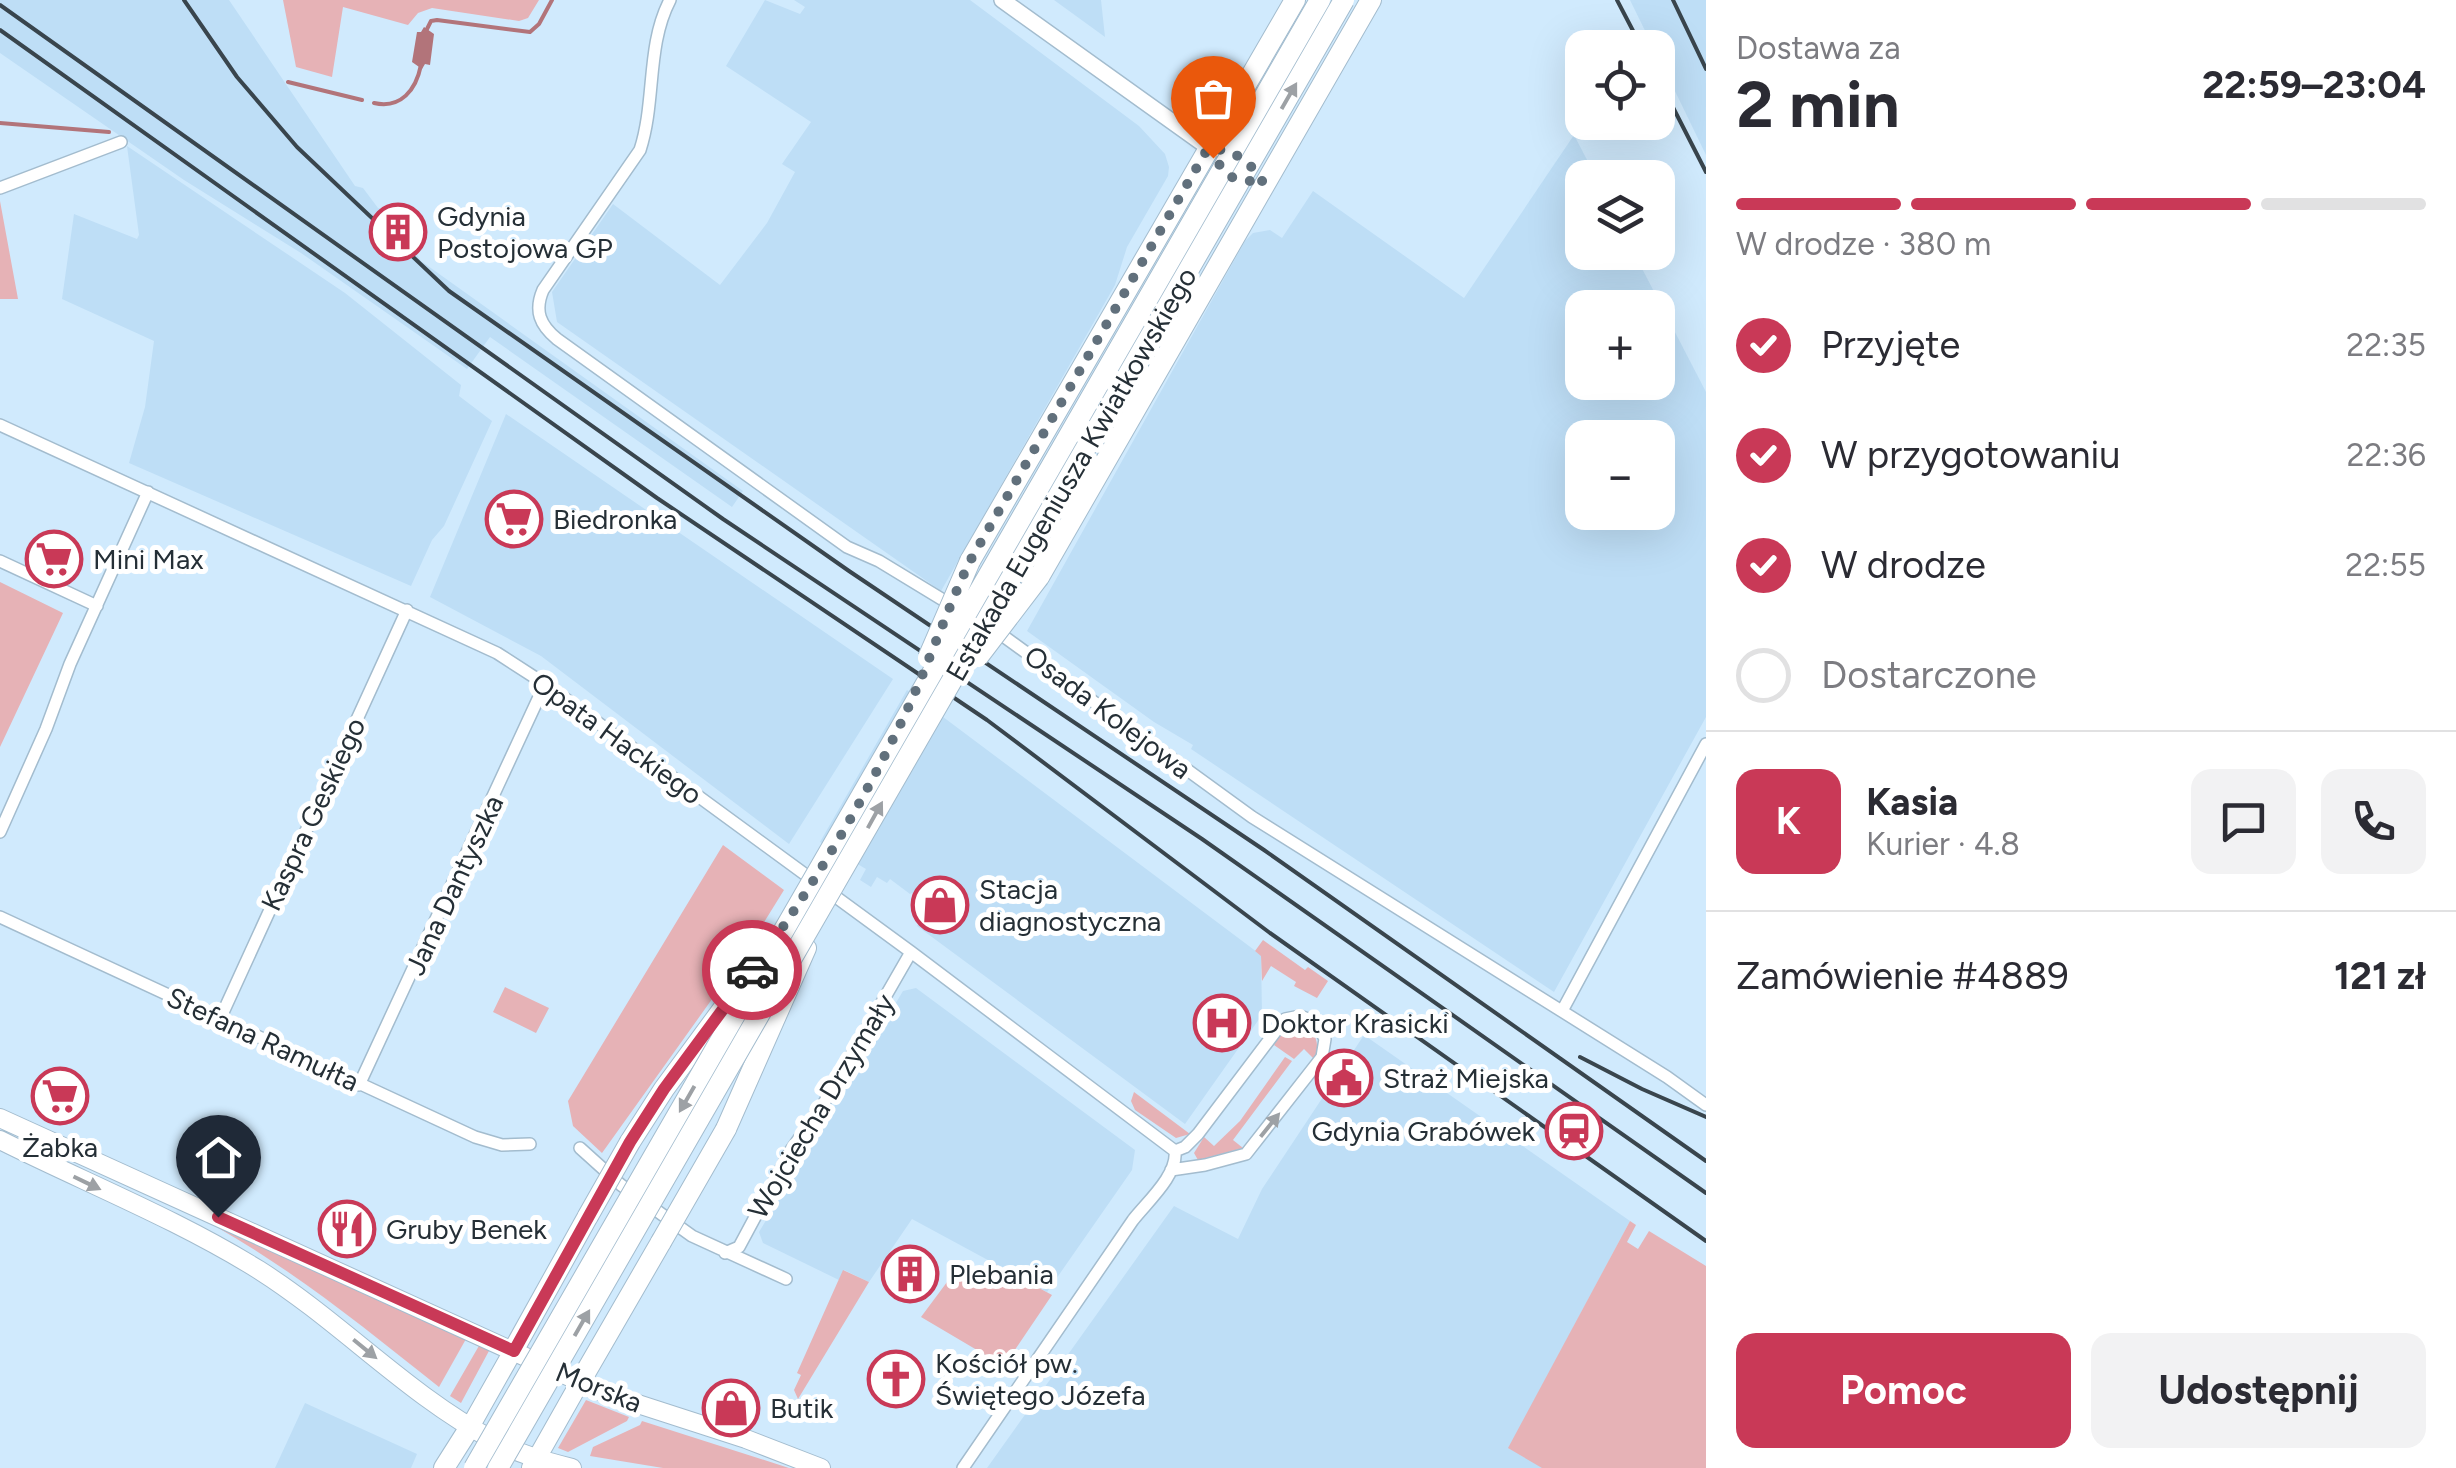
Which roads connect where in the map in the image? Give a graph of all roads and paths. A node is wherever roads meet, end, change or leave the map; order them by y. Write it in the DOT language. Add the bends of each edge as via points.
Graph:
graph roads {
  1 [pos="670,0"];
  2 [pos="1002,0"];
  3 [pos="1294,0"];
  4 [pos="1320,0"];
  5 [pos="1344,0"];
  6 [pos="1371,0"];
  7 [pos="122,142"];
  8 [pos="1208,148"];
  9 [pos="1264,184"];
  10 [pos="0,188"];
  11 [pos="1184,190"];
  12 [pos="1242,224"];
  13 [pos="1164,311"];
  14 [pos="0,425"];
  15 [pos="148,492"];
  16 [pos="0,562"];
  17 [pos="97,606"];
  18 [pos="406,610"];
  19 [pos="976,619"];
  20 [pos="545,684"];
  21 [pos="925,726"];
  22 [pos="898,729"];
  23 [pos="1706,744"];
  24 [pos="0,832"];
  25 [pos="806,893"];
  26 [pos="827,900"];
  27 [pos="0,918"];
  28 [pos="911,952"];
  29 [pos="1562,1011"];
  30 [pos="220,1019"];
  31 [pos="359,1085"];
  32 [pos="1704,1099"];
  33 [pos="0,1118"];
  34 [pos="0,1140"];
  35 [pos="530,1144"];
  36 [pos="580,1148"];
  37 [pos="1175,1151"];
  38 [pos="1171,1170"];
  39 [pos="725,1253"];
  40 [pos="786,1279"];
  41 [pos="514,1351"];
  42 [pos="580,1382"];
  43 [pos="470,1427"];
  44 [pos="534,1463"];
  45 [pos="444,1468"];
  46 [pos="474,1468"];
  47 [pos="498,1468"];
  48 [pos="572,1468"];
  49 [pos="821,1468"];
  50 [pos="963,1468"];
  1 -- 19 [label="street, Osada Kolejowa" via="659,28 640,150 543,290 542,324 847,547"];
  2 -- 8 [label="main road"];
  3 -- 8 [label="highway"];
  4 -- 22 [label="highway, Estakada Eugeniusza Kwiatkowskiego, bridge"];
  13 -- 5 [label="highway, Estakada Eugeniusza Kwiatkowskiego, one-way, bridge"];
  6 -- 9 [label="highway"];
  7 -- 10 [label="street"];
  8 -- 9 [label="main road" via="1231,177"];
  8 -- 11 [label="highway"];
  9 -- 12 [label="highway"];
  11 -- 19 [label="street" via="1174,251 975,585"];
  11 -- 22 [label="highway, bridge" via="970,561"];
  12 -- 13 [label="street" via="1193,262"];
  12 -- 21 [label="highway, bridge" via="1039,577"];
  13 -- 19 [label="street" via="1032,541 1006,603"];
  13 -- 21 [label="highway, Estakada Eugeniusza Kwiatkowskiego, bridge"];
  14 -- 15 [label="street, Opata Hackiego"];
  15 -- 17 [label="street"];
  15 -- 18 [label="street, Opata Hackiego"];
  16 -- 17 [label="street"];
  17 -- 24 [label="street"];
  18 -- 20 [label="street, Opata Hackiego"];
  18 -- 30 [label="street, Kaspra Geskiego"];
  19 -- 29 [label="street, Osada Kolejowa" via="1252,818"];
  20 -- 28 [label="street, Opata Hackiego"];
  20 -- 31 [label="street, Jana Dantyszka"];
  26 -- 21 [label="highway, Estakada Eugeniusza Kwiatkowskiego, one-way, bridge"];
  22 -- 25 [label="highway, Estakada Eugeniusza Kwiatkowskiego, bridge"];
  23 -- 29 [label="street"];
  25 -- 41 [label="highway, bridge" via="664,1089"];
  25 -- 46 [label="highway, Estakada Eugeniusza Kwiatkowskiego, one-way, bridge"];
  26 -- 42 [label="highway, bridge" via="726,1129"];
  47 -- 26 [label="highway, Estakada Eugeniusza Kwiatkowskiego, one-way, bridge"];
  27 -- 30 [label="street, Stefana Ramułta"];
  28 -- 37 [label="street, Opata Hackiego"];
  28 -- 39 [label="street, Wojciecha Drzymały" via="739,1247"];
  29 -- 32 [label="street, Osada Kolejowa"];
  30 -- 31 [label="street, Stefana Ramułta"];
  31 -- 35 [label="street, Stefana Ramułta" via="474,1137"];
  33 -- 41 [label="main road, Morska"];
  34 -- 43 [label="main road, one-way" via="261,1272"];
  36 -- 39 [label="street" via="653,1210"];
  37 -- 38 [label="street"];
  38 -- 37 [label="street, one-way" via="1246,1154 1322,1056 1325,1039 1316,1022 1285,1019 1198,1134"];
  38 -- 50 [label="street"];
  39 -- 40 [label="street"];
  41 -- 42 [label="main road, Morska"];
  41 -- 43 [label="main road"];
  42 -- 44 [label="main road"];
  42 -- 49 [label="main road, Morska"];
  43 -- 44 [label="main road"];
  43 -- 45 [label="highway"];
  44 -- 48 [label="main road"];
}
